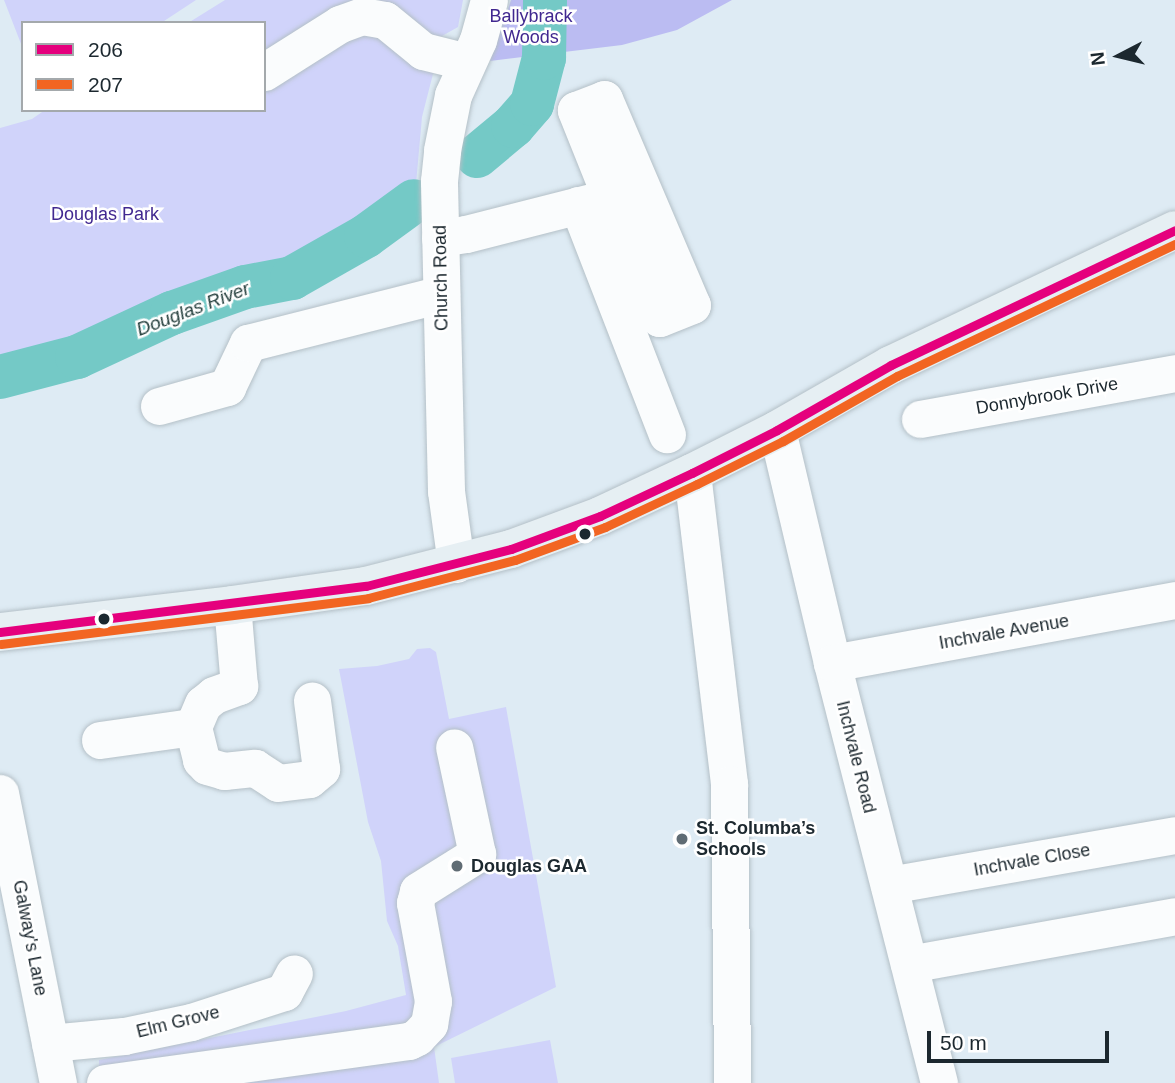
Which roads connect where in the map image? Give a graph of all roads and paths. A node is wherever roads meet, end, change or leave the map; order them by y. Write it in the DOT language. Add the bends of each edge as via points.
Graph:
graph roads {
  1 [pos="489,0"];
  2 [pos="467,62"];
  3 [pos="266,71"];
  4 [pos="1175,230"];
  5 [pos="440,238"];
  6 [pos="441,294"];
  7 [pos="1175,373"];
  8 [pos="159,406"];
  9 [pos="920,419"];
  10 [pos="778,430"];
  11 [pos="667,434"];
  12 [pos="692,472"];
  13 [pos="456,564"];
  14 [pos="1175,600"];
  15 [pos="232,606"];
  16 [pos="0,632"];
  17 [pos="832,663"];
  18 [pos="312,701"];
  19 [pos="192,727"];
  20 [pos="100,740"];
  21 [pos="454,747"];
  22 [pos="0,793"];
  23 [pos="1175,835"];
  24 [pos="889,886"];
  25 [pos="13,915"];
  26 [pos="1175,916"];
  27 [pos="909,964"];
  28 [pos="294,973"];
  29 [pos="50,1043"];
  30 [pos="58,1083"];
  31 [pos="105,1083"];
  32 [pos="732,1083"];
  33 [pos="939,1083"];
  1 -- 2 [label="street, Church Road"];
  2 -- 3 [label="street" via="423,51 385,20 362,16 340,24"];
  2 -- 5 [label="street, Church Road" via="453,95 442,150"];
  4 -- 10 [label="main road" via="891,365"];
  5 -- 6 [label="street, Church Road"];
  5 -- 11 [label="street" via="609,197"];
  6 -- 8 [label="street" via="248,343 226,387"];
  6 -- 13 [label="street, Church Road" via="446,491"];
  7 -- 9 [label="street, Donnybrook Drive"];
  10 -- 12 [label="main road"];
  10 -- 17 [label="street, Inchvale Road"];
  12 -- 13 [label="main road" via="600,516"];
  12 -- 32 [label="street" via="729,784"];
  13 -- 15 [label="main road" via="366,586"];
  14 -- 17 [label="street, Inchvale Avenue"];
  15 -- 16 [label="main road"];
  15 -- 19 [label="street" via="239,686 203,704"];
  17 -- 24 [label="street, Inchvale Road"];
  18 -- 19 [label="street" via="321,769 309,779 278,783 255,768 224,771 207,766"];
  19 -- 20 [label="street"];
  21 -- 31 [label="street" via="477,854 418,891 415,903 433,1002 429,1024 417,1037"];
  22 -- 25 [label="street, Galway's Lane"];
  23 -- 24 [label="street, Inchvale Close"];
  24 -- 27 [label="street, Inchvale Road"];
  25 -- 29 [label="street, Galway's Lane"];
  26 -- 27 [label="street"];
  27 -- 33 [label="street, Inchvale Road"];
  28 -- 29 [label="street, Elm Grove" via="284,992 191,1022 124,1036"];
  29 -- 30 [label="street, Galway's Lane"];
}
